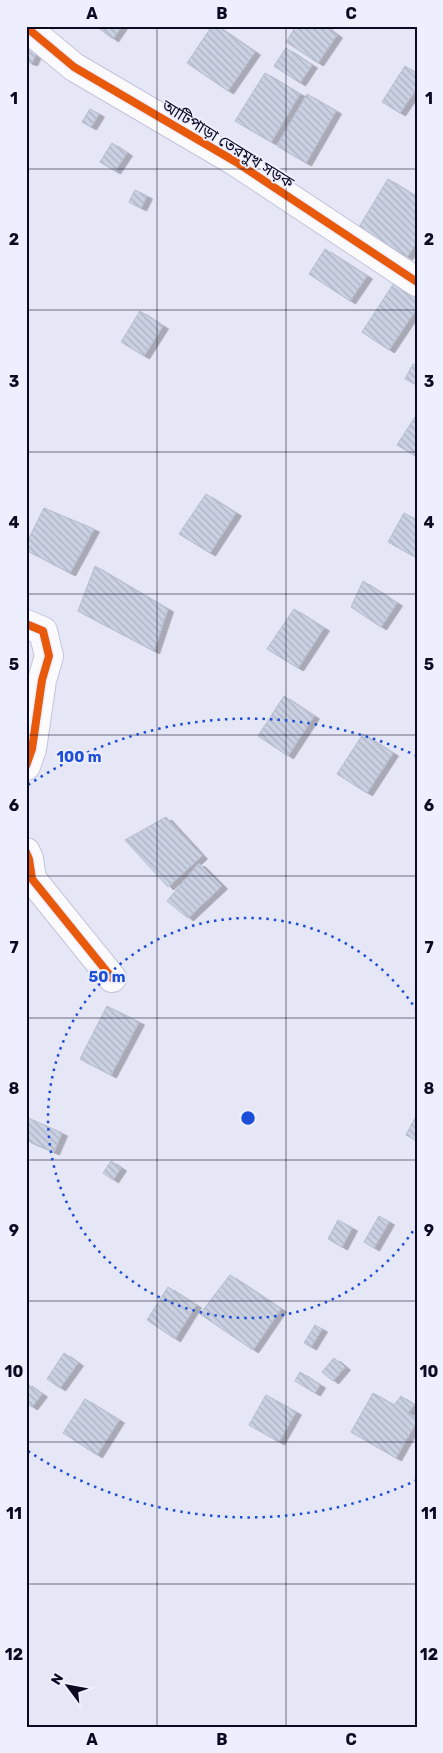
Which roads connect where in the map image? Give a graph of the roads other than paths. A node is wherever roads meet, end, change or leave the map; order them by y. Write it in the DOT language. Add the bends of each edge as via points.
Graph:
graph roads {
  1 [pos="26,27"];
  2 [pos="417,282"];
  3 [pos="26,624"];
  4 [pos="26,766"];
  5 [pos="26,852"];
  6 [pos="112,978"];
  1 -- 2 [label="street, আটিপাড়া তেরমুখ সড়ক" via="74,67 236,162"];
  3 -- 4 [label="street" via="43,631 49,656"];
  5 -- 6 [label="street" via="32,879"];
}
